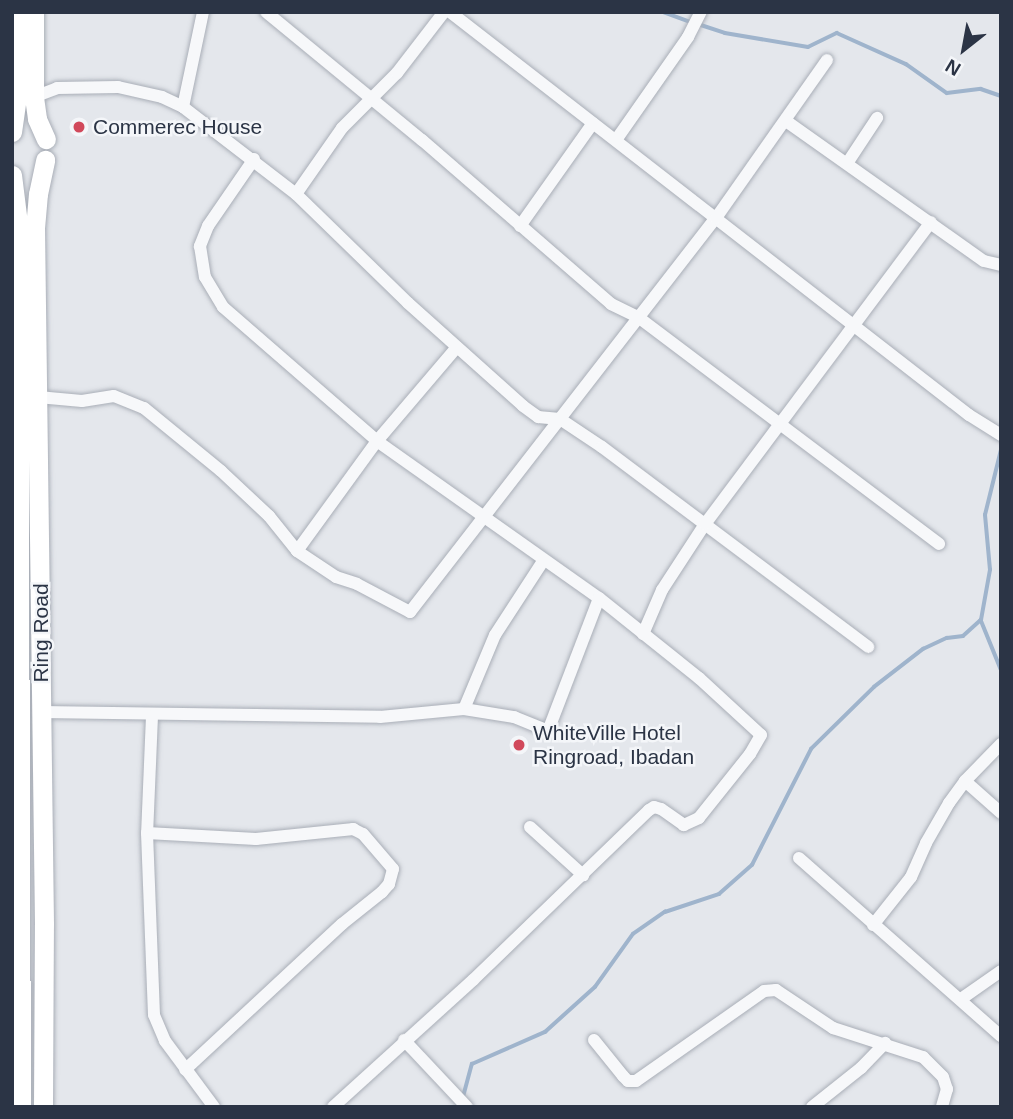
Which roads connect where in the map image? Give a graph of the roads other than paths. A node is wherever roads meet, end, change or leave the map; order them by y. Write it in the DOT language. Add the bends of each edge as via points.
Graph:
graph roads {
  1 [pos="17,12"];
  2 [pos="34,12"];
  3 [pos="203,12"];
  4 [pos="266,12"];
  5 [pos="444,12"];
  6 [pos="450,12"];
  7 [pos="700,15"];
  8 [pos="827,60"];
  9 [pos="34,97"];
  10 [pos="370,99"];
  11 [pos="183,107"];
  12 [pos="877,118"];
  13 [pos="786,121"];
  14 [pos="593,123"];
  15 [pos="12,133"];
  16 [pos="46,139"];
  17 [pos="616,140"];
  18 [pos="254,159"];
  19 [pos="45,160"];
  20 [pos="848,162"];
  21 [pos="12,163"];
  22 [pos="12,175"];
  23 [pos="296,194"];
  24 [pos="716,218"];
  25 [pos="931,222"];
  26 [pos="520,226"];
  27 [pos="1001,265"];
  28 [pos="638,317"];
  29 [pos="856,326"];
  30 [pos="457,347"];
  31 [pos="38,397"];
  32 [pos="560,419"];
  33 [pos="780,425"];
  34 [pos="1001,435"];
  35 [pos="377,441"];
  36 [pos="485,515"];
  37 [pos="705,524"];
  38 [pos="939,544"];
  39 [pos="297,551"];
  40 [pos="543,561"];
  41 [pos="599,598"];
  42 [pos="643,634"];
  43 [pos="15,638"];
  44 [pos="868,646"];
  45 [pos="464,709"];
  46 [pos="41,712"];
  47 [pos="152,716"];
  48 [pos="15,721"];
  49 [pos="1001,744"];
  50 [pos="965,781"];
  51 [pos="1001,813"];
  52 [pos="530,827"];
  53 [pos="147,833"];
  54 [pos="799,858"];
  55 [pos="583,875"];
  56 [pos="873,925"];
  57 [pos="1001,971"];
  58 [pos="961,999"];
  59 [pos="17,1014"];
  60 [pos="1001,1036"];
  61 [pos="404,1040"];
  62 [pos="594,1040"];
  63 [pos="885,1043"];
  64 [pos="186,1070"];
  65 [pos="21,1107"];
  66 [pos="43,1107"];
  67 [pos="214,1107"];
  68 [pos="333,1107"];
  69 [pos="467,1107"];
  70 [pos="812,1107"];
  71 [pos="942,1107"];
  1 -- 15 [label="main road" via="17,98"];
  2 -- 9 [label="main road"];
  3 -- 11 [label="street"];
  4 -- 10 [label="street"];
  5 -- 10 [label="street" via="397,73"];
  6 -- 14 [label="street"];
  7 -- 17 [label="street"];
  8 -- 13 [label="street"];
  9 -- 11 [label="street" via="57,88 118,87"];
  9 -- 16 [label="main road"];
  10 -- 23 [label="street" via="342,128"];
  10 -- 26 [label="street"];
  11 -- 18 [label="street"];
  12 -- 20 [label="street"];
  13 -- 20 [label="street"];
  13 -- 24 [label="street"];
  14 -- 17 [label="street"];
  14 -- 26 [label="street"];
  15 -- 16 [label="main road" via="29,128"];
  16 -- 19 [label="main road, Ring Road"];
  17 -- 24 [label="street"];
  18 -- 23 [label="street"];
  18 -- 35 [label="street" via="208,226 200,246 205,276 234,319"];
  19 -- 21 [label="main road" via="26,169"];
  19 -- 31 [label="main road, Ring Road" via="37,194"];
  20 -- 25 [label="street"];
  22 -- 43 [label="main road, Ring Road" via="18,223"];
  23 -- 30 [label="street"];
  24 -- 28 [label="street"];
  24 -- 29 [label="street"];
  25 -- 27 [label="street" via="984,261"];
  25 -- 29 [label="street"];
  26 -- 28 [label="street" via="611,304"];
  28 -- 32 [label="street"];
  28 -- 33 [label="street"];
  29 -- 33 [label="street"];
  29 -- 34 [label="street"];
  30 -- 32 [label="street" via="538,417"];
  30 -- 35 [label="street"];
  31 -- 39 [label="street" via="60,401 114,396 144,408 222,471 269,516"];
  31 -- 46 [label="main road, Ring Road"];
  32 -- 36 [label="street"];
  32 -- 37 [label="street"];
  33 -- 37 [label="street"];
  33 -- 38 [label="street"];
  35 -- 36 [label="street" via="468,508"];
  35 -- 39 [label="street"];
  36 -- 39 [label="street" via="410,612 336,577"];
  36 -- 40 [label="street"];
  37 -- 42 [label="street" via="657,598"];
  37 -- 44 [label="street"];
  40 -- 41 [label="street"];
  40 -- 45 [label="street" via="495,635"];
  41 -- 42 [label="street"];
  41 -- 45 [label="street" via="548,731 513,717"];
  42 -- 55 [label="street" via="761,735 699,818 684,825 654,807"];
  43 -- 48 [label="main road, Ring Road"];
  45 -- 47 [label="street" via="380,716"];
  46 -- 47 [label="street"];
  46 -- 66 [label="main road, Ring Road"];
  47 -- 53 [label="street"];
  48 -- 59 [label="main road, Ring Road"];
  49 -- 50 [label="street"];
  50 -- 51 [label="street"];
  50 -- 56 [label="street" via="930,834 912,877"];
  52 -- 55 [label="street"];
  53 -- 64 [label="street" via="154,1015 165,1041"];
  53 -- 64 [label="street" via="256,838 353,829 363,834 393,869 382,892"];
  54 -- 56 [label="street"];
  55 -- 61 [label="street"];
  56 -- 58 [label="street"];
  57 -- 58 [label="street"];
  58 -- 60 [label="street"];
  59 -- 65 [label="main road, Ring Road"];
  61 -- 68 [label="street"];
  61 -- 69 [label="street"];
  62 -- 63 [label="street" via="628,1081 636,1081 764,992 776,990 833,1028"];
  63 -- 70 [label="street" via="862,1069"];
  63 -- 71 [label="street" via="935,1067 947,1089"];
  64 -- 67 [label="street"];
}
